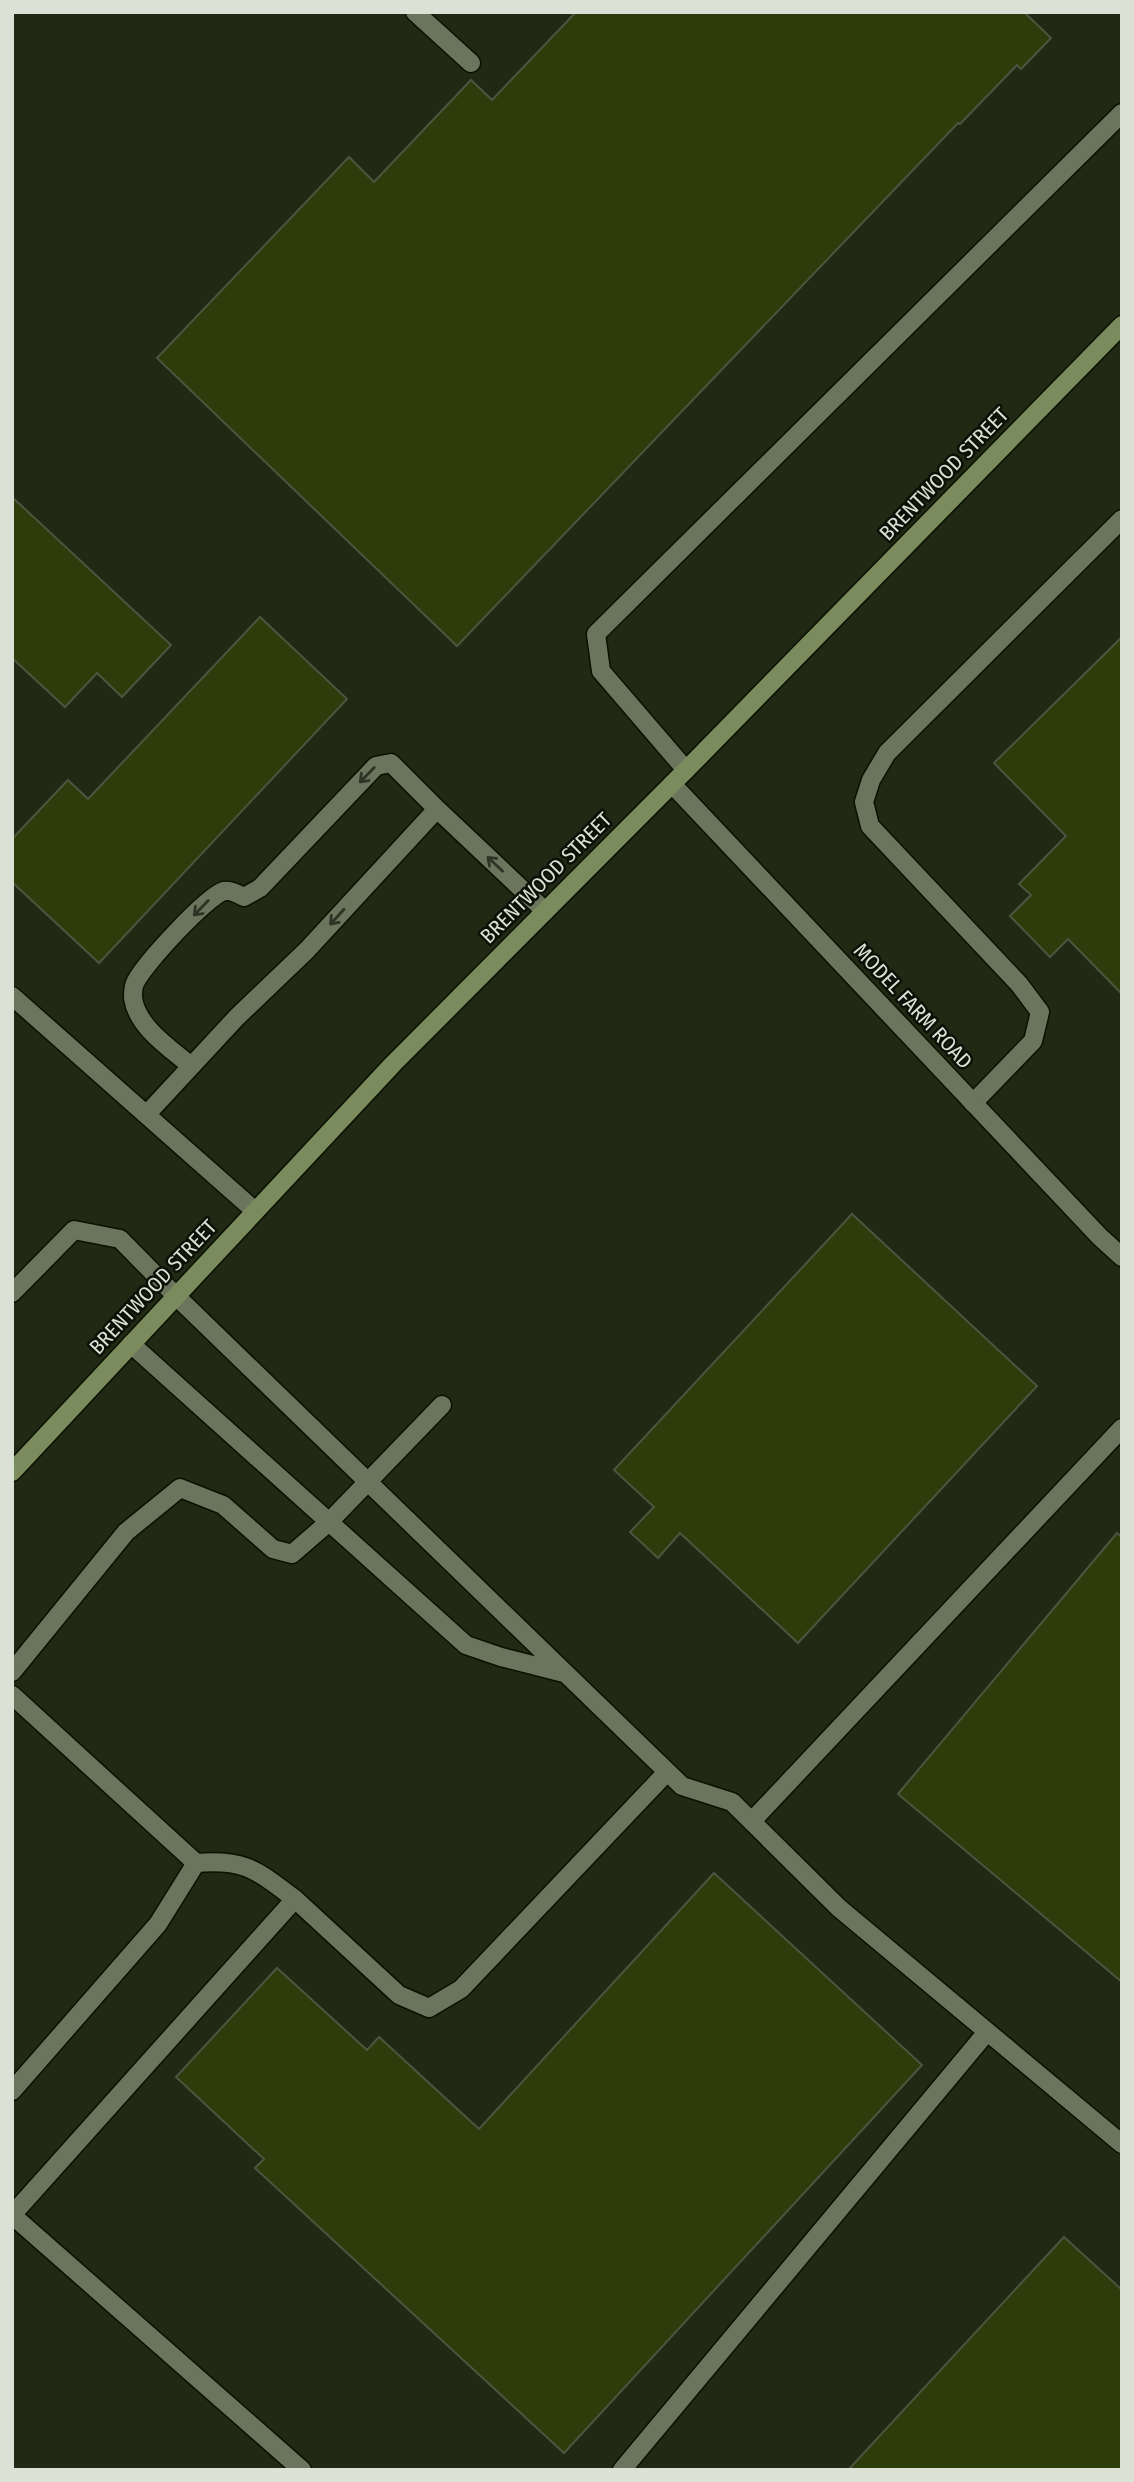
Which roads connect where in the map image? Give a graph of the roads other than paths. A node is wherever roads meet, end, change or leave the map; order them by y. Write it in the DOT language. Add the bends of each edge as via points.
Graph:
graph roads {
  1 [pos="415,12"];
  2 [pos="471,62"];
  3 [pos="1122,113"];
  4 [pos="1122,325"];
  5 [pos="1122,519"];
  6 [pos="686,770"];
  7 [pos="672,784"];
  8 [pos="437,809"];
  9 [pos="545,911"];
  10 [pos="12,996"];
  11 [pos="191,1066"];
  12 [pos="973,1103"];
  13 [pos="147,1114"];
  14 [pos="255,1211"];
  15 [pos="1122,1257"];
  16 [pos="12,1293"];
  17 [pos="176,1296"];
  18 [pos="131,1344"];
  19 [pos="442,1405"];
  20 [pos="1122,1428"];
  21 [pos="12,1472"];
  22 [pos="368,1482"];
  23 [pos="329,1522"];
  24 [pos="12,1672"];
  25 [pos="564,1672"];
  26 [pos="12,1695"];
  27 [pos="667,1772"];
  28 [pos="752,1821"];
  29 [pos="196,1863"];
  30 [pos="295,1899"];
  31 [pos="988,2032"];
  32 [pos="12,2091"];
  33 [pos="1122,2144"];
  34 [pos="12,2215"];
  35 [pos="302,2470"];
  36 [pos="622,2470"];
  1 -- 2 [label="street"];
  3 -- 6 [label="street" via="596,634 601,671"];
  4 -- 6 [label="main road, BRENTWOOD STREET"];
  5 -- 12 [label="street" via="887,752 864,802 870,826 1040,1012 1033,1041"];
  6 -- 7 [label="main road, BRENTWOOD STREET"];
  7 -- 9 [label="main road, BRENTWOOD STREET"];
  7 -- 12 [label="street, MODEL FARM ROAD"];
  9 -- 8 [label="street, one-way"];
  8 -- 11 [label="street, one-way" via="307,950"];
  8 -- 11 [label="street, one-way" via="391,763 376,766 260,888 244,897 224,891 208,900 153,960 133,991 142,1021"];
  9 -- 14 [label="main road, BRENTWOOD STREET"];
  10 -- 13 [label="street"];
  11 -- 13 [label="street"];
  12 -- 15 [label="street, MODEL FARM ROAD"];
  13 -- 14 [label="street"];
  14 -- 17 [label="main road, BRENTWOOD STREET"];
  16 -- 17 [label="street" via="74,1230 120,1238"];
  17 -- 18 [label="main road, BRENTWOOD STREET"];
  17 -- 22 [label="street"];
  18 -- 21 [label="main road, BRENTWOOD STREET"];
  18 -- 23 [label="street"];
  19 -- 22 [label="street"];
  20 -- 28 [label="street"];
  22 -- 23 [label="street"];
  22 -- 25 [label="street"];
  23 -- 24 [label="street" via="292,1554 273,1549 223,1505 180,1488 126,1532"];
  23 -- 25 [label="street" via="466,1645"];
  25 -- 27 [label="street"];
  26 -- 29 [label="street"];
  27 -- 28 [label="street" via="682,1786 732,1802"];
  27 -- 30 [label="street" via="461,1989 429,2008 399,1995"];
  28 -- 31 [label="street" via="839,1908"];
  29 -- 30 [label="street" via="224,1861 255,1869"];
  29 -- 32 [label="street" via="158,1924"];
  30 -- 34 [label="street"];
  31 -- 33 [label="street"];
  31 -- 36 [label="street"];
  34 -- 35 [label="street"];
}
